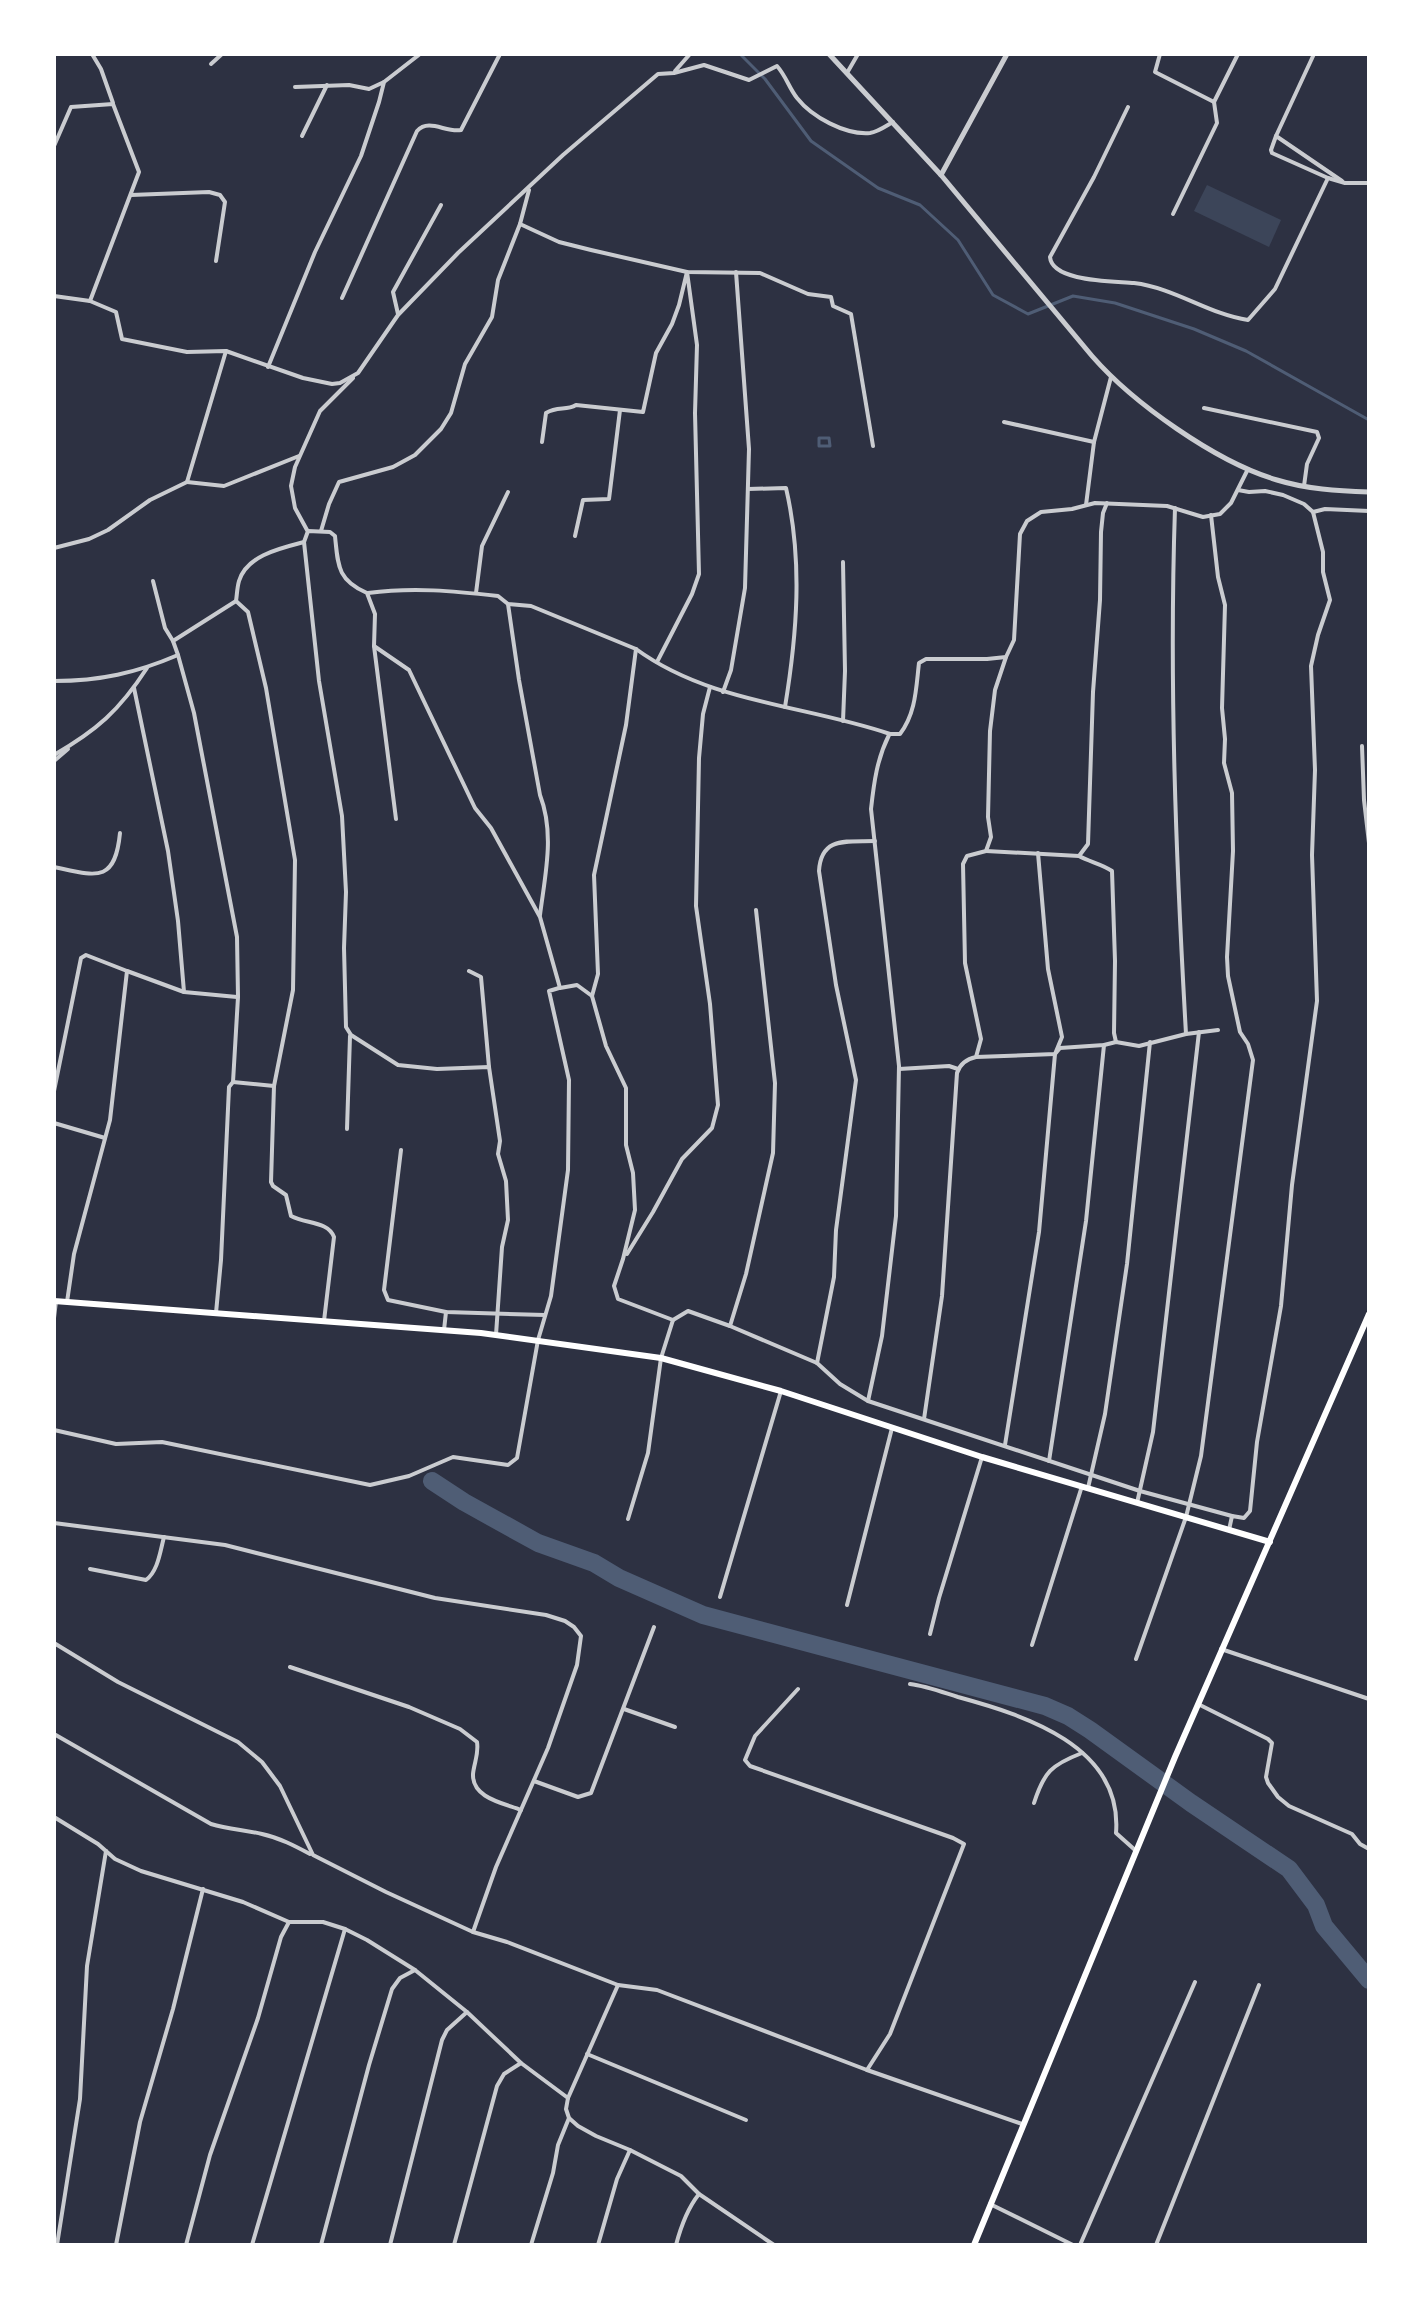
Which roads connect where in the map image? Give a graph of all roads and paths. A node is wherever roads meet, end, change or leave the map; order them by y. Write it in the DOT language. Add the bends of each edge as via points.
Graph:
graph roads {
  1 [pos="92,54"];
  2 [pos="222,54"];
  3 [pos="420,54"];
  4 [pos="500,54"];
  5 [pos="690,54"];
  6 [pos="829,54"];
  7 [pos="858,54"];
  8 [pos="1007,54"];
  9 [pos="1160,54"];
  10 [pos="1238,54"];
  11 [pos="1314,54"];
  12 [pos="211,64"];
  13 [pos="674,73"];
  14 [pos="847,73"];
  15 [pos="384,82"];
  16 [pos="327,85"];
  17 [pos="295,87"];
  18 [pos="1214,102"];
  19 [pos="113,104"];
  20 [pos="1128,107"];
  21 [pos="893,122"];
  22 [pos="302,136"];
  23 [pos="1276,136"];
  24 [pos="54,146"];
  25 [pos="941,175"];
  26 [pos="1328,178"];
  27 [pos="1345,183"];
  28 [pos="1369,183"];
  29 [pos="530,186"];
  30 [pos="131,195"];
  31 [pos="441,205"];
  32 [pos="1173,214"];
  33 [pos="520,224"];
  34 [pos="216,261"];
  35 [pos="687,272"];
  36 [pos="736,272"];
  37 [pos="54,296"];
  38 [pos="342,298"];
  39 [pos="90,301"];
  40 [pos="398,315"];
  41 [pos="226,351"];
  42 [pos="268,367"];
  43 [pos="358,373"];
  44 [pos="1111,377"];
  45 [pos="1204,408"];
  46 [pos="620,410"];
  47 [pos="1004,422"];
  48 [pos="542,442"];
  49 [pos="1094,442"];
  50 [pos="873,446"];
  51 [pos="300,456"];
  52 [pos="1248,469"];
  53 [pos="187,482"];
  54 [pos="1304,486"];
  55 [pos="748,489"];
  56 [pos="1238,490"];
  57 [pos="508,492"];
  58 [pos="1369,492"];
  59 [pos="1107,503"];
  60 [pos="1086,505"];
  61 [pos="1175,508"];
  62 [pos="1369,511"];
  63 [pos="1313,512"];
  64 [pos="1211,515"];
  65 [pos="308,531"];
  66 [pos="321,531"];
  67 [pos="575,536"];
  68 [pos="304,542"];
  69 [pos="54,548"];
  70 [pos="843,562"];
  71 [pos="153,581"];
  72 [pos="367,593"];
  73 [pos="476,593"];
  74 [pos="236,601"];
  75 [pos="508,604"];
  76 [pos="173,641"];
  77 [pos="374,646"];
  78 [pos="636,649"];
  79 [pos="178,655"];
  80 [pos="1006,657"];
  81 [pos="657,662"];
  82 [pos="147,668"];
  83 [pos="54,681"];
  84 [pos="710,687"];
  85 [pos="134,688"];
  86 [pos="723,692"];
  87 [pos="785,707"];
  88 [pos="843,721"];
  89 [pos="890,734"];
  90 [pos="76,742"];
  91 [pos="1362,746"];
  92 [pos="54,755"];
  93 [pos="54,761"];
  94 [pos="396,819"];
  95 [pos="120,833"];
  96 [pos="875,841"];
  97 [pos="1369,843"];
  98 [pos="986,851"];
  99 [pos="1038,853"];
  100 [pos="1079,856"];
  101 [pos="54,867"];
  102 [pos="756,910"];
  103 [pos="540,917"];
  104 [pos="127,971"];
  105 [pos="469,971"];
  106 [pos="560,988"];
  107 [pos="184,992"];
  108 [pos="592,996"];
  109 [pos="238,997"];
  110 [pos="1218,1030"];
  111 [pos="1199,1032"];
  112 [pos="1186,1034"];
  113 [pos="351,1035"];
  114 [pos="1116,1042"];
  115 [pos="1150,1042"];
  116 [pos="1104,1045"];
  117 [pos="1055,1054"];
  118 [pos="976,1057"];
  119 [pos="489,1067"];
  120 [pos="899,1069"];
  121 [pos="958,1069"];
  122 [pos="233,1082"];
  123 [pos="274,1086"];
  124 [pos="54,1091"];
  125 [pos="54,1123"];
  126 [pos="347,1129"];
  127 [pos="105,1138"];
  128 [pos="401,1150"];
  129 [pos="623,1259"];
  130 [pos="55,1301"];
  131 [pos="67,1302"];
  132 [pos="446,1312"];
  133 [pos="216,1313"];
  134 [pos="1369,1314"];
  135 [pos="497,1315"];
  136 [pos="545,1315"];
  137 [pos="54,1318"];
  138 [pos="673,1320"];
  139 [pos="324,1321"];
  140 [pos="730,1326"];
  141 [pos="444,1330"];
  142 [pos="496,1335"];
  143 [pos="538,1340"];
  144 [pos="661,1358"];
  145 [pos="817,1363"];
  146 [pos="781,1391"];
  147 [pos="868,1401"];
  148 [pos="924,1419"];
  149 [pos="892,1428"];
  150 [pos="54,1430"];
  151 [pos="1005,1445"];
  152 [pos="982,1457"];
  153 [pos="1049,1461"];
  154 [pos="1091,1474"];
  155 [pos="1085,1487"];
  156 [pos="1140,1491"];
  157 [pos="1137,1503"];
  158 [pos="1190,1504"];
  159 [pos="1232,1516"];
  160 [pos="1186,1517"];
  161 [pos="628,1519"];
  162 [pos="54,1523"];
  163 [pos="1229,1530"];
  164 [pos="164,1537"];
  165 [pos="1270,1542"];
  166 [pos="90,1569"];
  167 [pos="720,1597"];
  168 [pos="847,1605"];
  169 [pos="654,1627"];
  170 [pos="930,1634"];
  171 [pos="54,1643"];
  172 [pos="1032,1645"];
  173 [pos="1221,1649"];
  174 [pos="1136,1659"];
  175 [pos="290,1667"];
  176 [pos="910,1684"];
  177 [pos="798,1689"];
  178 [pos="1369,1699"];
  179 [pos="1198,1704"];
  180 [pos="624,1709"];
  181 [pos="675,1727"];
  182 [pos="54,1734"];
  183 [pos="1082,1753"];
  184 [pos="534,1781"];
  185 [pos="1034,1803"];
  186 [pos="521,1810"];
  187 [pos="54,1817"];
  188 [pos="1369,1849"];
  189 [pos="106,1851"];
  190 [pos="1137,1852"];
  191 [pos="313,1855"];
  192 [pos="203,1889"];
  193 [pos="289,1922"];
  194 [pos="345,1929"];
  195 [pos="473,1932"];
  196 [pos="415,1970"];
  197 [pos="1195,1982"];
  198 [pos="618,1985"];
  199 [pos="1259,1985"];
  200 [pos="467,2012"];
  201 [pos="587,2054"];
  202 [pos="521,2063"];
  203 [pos="867,2070"];
  204 [pos="568,2098"];
  205 [pos="569,2118"];
  206 [pos="746,2120"];
  207 [pos="1022,2124"];
  208 [pos="630,2150"];
  209 [pos="699,2194"];
  210 [pos="990,2204"];
  211 [pos="57,2245"];
  212 [pos="116,2245"];
  213 [pos="186,2245"];
  214 [pos="252,2245"];
  215 [pos="321,2245"];
  216 [pos="390,2245"];
  217 [pos="454,2245"];
  218 [pos="531,2245"];
  219 [pos="598,2245"];
  220 [pos="676,2245"];
  221 [pos="774,2245"];
  222 [pos="974,2245"];
  223 [pos="1073,2245"];
  224 [pos="1080,2245"];
  225 [pos="1156,2245"];
  1 -- 19 [label="street"];
  2 -- 12 [label="street"];
  3 -- 15 [label="street"];
  4 -- 38 [label="street" via="461,130 427,124 417,131"];
  5 -- 13 [label="street"];
  6 -- 14 [label="street"];
  7 -- 14 [label="street"];
  8 -- 25 [label="street"];
  9 -- 18 [label="street" via="1155,72"];
  10 -- 18 [label="street"];
  11 -- 23 [label="street"];
  13 -- 21 [label="street" via="704,65 749,80 777,66 800,102 817,116 872,133"];
  13 -- 29 [label="street" via="658,74"];
  14 -- 21 [label="street"];
  15 -- 16 [label="street" via="369,89"];
  15 -- 42 [label="street" via="361,156"];
  16 -- 17 [label="street"];
  16 -- 22 [label="street"];
  18 -- 32 [label="street" via="1217,123"];
  19 -- 24 [label="street" via="71,107"];
  19 -- 30 [label="street" via="139,172"];
  20 -- 26 [label="street" via="1050,257 1061,271 1091,280 1153,286 1227,317 1248,320 1275,289"];
  21 -- 25 [label="street"];
  23 -- 26 [label="street" via="1272,153"];
  23 -- 27 [label="street"];
  25 -- 44 [label="street"];
  26 -- 27 [label="street"];
  27 -- 28 [label="street"];
  29 -- 33 [label="street"];
  29 -- 40 [label="street"];
  30 -- 34 [label="street" via="220,195 225,202"];
  30 -- 39 [label="street"];
  31 -- 40 [label="street" via="393,292"];
  33 -- 35 [label="street" via="559,242"];
  33 -- 66 [label="street" via="498,280 492,317 465,364 441,429 415,455 393,467 339,482"];
  35 -- 36 [label="street"];
  35 -- 46 [label="street" via="672,324 656,353 643,412"];
  35 -- 81 [label="street" via="697,345 699,574"];
  36 -- 50 [label="street" via="760,273 808,294 831,297 833,306 851,314"];
  36 -- 55 [label="street"];
  37 -- 39 [label="street"];
  39 -- 41 [label="street" via="116,312 122,339 187,352"];
  40 -- 43 [label="street"];
  41 -- 42 [label="street"];
  41 -- 53 [label="street"];
  42 -- 43 [label="street" via="332,384"];
  43 -- 51 [label="street" via="320,411"];
  44 -- 49 [label="street"];
  44 -- 52 [label="street" via="1153,412"];
  45 -- 54 [label="street" via="1317,432"];
  46 -- 48 [label="street" via="555,408 546,413"];
  46 -- 67 [label="street" via="609,499 583,500"];
  47 -- 49 [label="street"];
  49 -- 60 [label="street"];
  51 -- 53 [label="street" via="224,486"];
  51 -- 65 [label="street" via="291,486 295,508"];
  52 -- 54 [label="street"];
  52 -- 56 [label="street"];
  53 -- 69 [label="street" via="108,530"];
  54 -- 58 [label="street"];
  55 -- 86 [label="street" via="745,588"];
  55 -- 87 [label="street" via="786,488 793,517 798,577"];
  56 -- 63 [label="street" via="1283,495"];
  56 -- 64 [label="street" via="1220,514"];
  57 -- 73 [label="street" via="482,546"];
  59 -- 60 [label="street"];
  59 -- 61 [label="street"];
  59 -- 100 [label="street" via="1101,532 1088,844"];
  60 -- 80 [label="street" via="1041,512 1020,534 1014,640"];
  61 -- 64 [label="street"];
  61 -- 112 [label="street" via="1174,808"];
  62 -- 63 [label="street"];
  63 -- 159 [label="street" via="1330,600 1311,666 1317,1001 1281,1306 1250,1511 1244,1518"];
  64 -- 158 [label="street" via="1225,605 1224,763 1232,793 1228,976 1240,1032 1253,1060 1201,1456"];
  65 -- 66 [label="street"];
  65 -- 68 [label="street"];
  66 -- 72 [label="street" via="335,536 344,578"];
  68 -- 74 [label="street" via="256,559 240,578"];
  68 -- 113 [label="street" via="319,681 342,816 346,1027"];
  70 -- 88 [label="street"];
  71 -- 76 [label="street"];
  72 -- 73 [label="street" via="402,588"];
  72 -- 77 [label="street" via="375,614"];
  73 -- 75 [label="street" via="498,596"];
  74 -- 76 [label="street"];
  74 -- 123 [label="street" via="248,612 266,688 295,860 293,990"];
  75 -- 78 [label="street" via="531,606"];
  75 -- 103 [label="street" via="549,844"];
  76 -- 79 [label="street"];
  77 -- 94 [label="street"];
  77 -- 103 [label="street" via="409,670 475,808"];
  78 -- 81 [label="street"];
  78 -- 108 [label="street" via="626,725 594,875 598,974"];
  79 -- 82 [label="street"];
  79 -- 109 [label="street" via="237,937"];
  80 -- 89 [label="street" via="919,663 914,710 900,734"];
  80 -- 98 [label="street" via="990,731 991,837"];
  81 -- 84 [label="street"];
  82 -- 83 [label="street" via="96,680"];
  82 -- 85 [label="street"];
  84 -- 86 [label="street"];
  84 -- 129 [label="street" via="699,758 696,906 718,1105 712,1128 682,1159"];
  85 -- 90 [label="street" via="105,722"];
  85 -- 107 [label="street" via="168,851"];
  86 -- 87 [label="street"];
  87 -- 88 [label="street"];
  88 -- 89 [label="street"];
  89 -- 96 [label="street" via="874,775"];
  90 -- 92 [label="street"];
  90 -- 93 [label="street"];
  91 -- 97 [label="street"];
  95 -- 101 [label="street" via="118,854 101,873"];
  96 -- 120 [label="street"];
  96 -- 145 [label="street" via="831,845 819,861 856,1080 834,1277"];
  98 -- 99 [label="street"];
  98 -- 118 [label="street" via="967,856 963,864 965,963 981,1039"];
  99 -- 100 [label="street"];
  99 -- 117 [label="street" via="1048,969 1062,1037"];
  100 -- 114 [label="street" via="1112,871"];
  102 -- 140 [label="street" via="775,1083 773,1153"];
  103 -- 106 [label="street"];
  104 -- 107 [label="street"];
  104 -- 124 [label="street" via="86,955 81,958"];
  104 -- 127 [label="street"];
  105 -- 119 [label="street" via="481,977"];
  106 -- 108 [label="street" via="577,985"];
  106 -- 136 [label="street" via="549,991 569,1080 568,1170"];
  107 -- 109 [label="street"];
  108 -- 129 [label="street" via="606,1046 626,1088 626,1145 635,1210"];
  109 -- 122 [label="street"];
  110 -- 111 [label="street"];
  111 -- 112 [label="street"];
  111 -- 156 [label="street" via="1162,1363"];
  112 -- 115 [label="street"];
  113 -- 119 [label="street" via="398,1065"];
  113 -- 126 [label="street"];
  114 -- 115 [label="street"];
  114 -- 116 [label="street"];
  115 -- 154 [label="street" via="1127,1264"];
  116 -- 117 [label="street" via="1060,1048"];
  116 -- 153 [label="street" via="1086,1221"];
  117 -- 118 [label="street"];
  117 -- 151 [label="street" via="1039,1232"];
  118 -- 121 [label="street"];
  119 -- 135 [label="street" via="508,1220"];
  120 -- 121 [label="street"];
  120 -- 147 [label="street" via="896,1216 882,1336"];
  121 -- 148 [label="street" via="942,1296"];
  122 -- 123 [label="street"];
  122 -- 133 [label="street"];
  123 -- 139 [label="street" via="271,1182 286,1195 291,1216 329,1227 334,1237"];
  125 -- 127 [label="street"];
  127 -- 131 [label="street" via="74,1254"];
  128 -- 132 [label="street" via="384,1290 388,1300"];
  129 -- 138 [label="street" via="614,1286 618,1299"];
  130 -- 131 [label="main road"];
  130 -- 137 [label="street"];
  131 -- 133 [label="main road"];
  132 -- 135 [label="street"];
  132 -- 141 [label="street"];
  133 -- 139 [label="main road"];
  134 -- 165 [label="main road"];
  135 -- 136 [label="street"];
  135 -- 142 [label="street"];
  136 -- 143 [label="street"];
  138 -- 140 [label="street" via="688,1311"];
  138 -- 144 [label="street"];
  139 -- 141 [label="main road"];
  140 -- 145 [label="street"];
  141 -- 142 [label="main road"];
  142 -- 143 [label="main road"];
  143 -- 144 [label="main road"];
  143 -- 150 [label="street" via="517,1458 508,1465 453,1457 370,1485 162,1442 116,1444"];
  144 -- 146 [label="main road"];
  144 -- 161 [label="street" via="648,1453"];
  145 -- 147 [label="street"];
  146 -- 149 [label="main road"];
  146 -- 167 [label="street"];
  147 -- 148 [label="street"];
  148 -- 151 [label="street"];
  149 -- 152 [label="main road"];
  149 -- 168 [label="street"];
  151 -- 153 [label="street"];
  152 -- 155 [label="main road"];
  152 -- 170 [label="street"];
  153 -- 154 [label="street"];
  154 -- 155 [label="street"];
  154 -- 156 [label="street"];
  155 -- 157 [label="main road"];
  155 -- 172 [label="street"];
  156 -- 157 [label="street"];
  156 -- 158 [label="street"];
  157 -- 160 [label="main road"];
  158 -- 159 [label="street"];
  158 -- 160 [label="street"];
  159 -- 163 [label="street"];
  160 -- 163 [label="main road"];
  160 -- 174 [label="street"];
  162 -- 164 [label="street"];
  163 -- 165 [label="main road"];
  164 -- 166 [label="street" via="146,1580"];
  164 -- 184 [label="street" via="225,1545 435,1598 565,1621 581,1636 581,1649"];
  165 -- 173 [label="main road"];
  169 -- 180 [label="street"];
  171 -- 191 [label="street" via="118,1682 238,1742 280,1786"];
  173 -- 178 [label="street"];
  173 -- 179 [label="main road"];
  175 -- 186 [label="street" via="460,1729 477,1742 475,1788"];
  176 -- 183 [label="street" via="1014,1713"];
  177 -- 203 [label="street" via="755,1736 745,1760 750,1766 964,1844 890,2034"];
  179 -- 188 [label="street" via="1272,1743 1266,1777 1278,1797 1352,1834"];
  179 -- 190 [label="main road"];
  180 -- 181 [label="street"];
  180 -- 184 [label="street" via="591,1793 578,1797"];
  182 -- 191 [label="street" via="211,1824 284,1840"];
  183 -- 185 [label="street" via="1058,1762"];
  183 -- 190 [label="street" via="1110,1788 1116,1833"];
  184 -- 186 [label="street"];
  186 -- 195 [label="street"];
  187 -- 189 [label="street"];
  189 -- 192 [label="street" via="141,1871"];
  189 -- 211 [label="street" via="87,1966 80,2099"];
  190 -- 207 [label="main road"];
  191 -- 195 [label="street"];
  192 -- 193 [label="street"];
  192 -- 212 [label="street" via="140,2122"];
  193 -- 194 [label="street" via="323,1922"];
  193 -- 213 [label="street" via="210,2155"];
  194 -- 196 [label="street"];
  194 -- 214 [label="street"];
  195 -- 198 [label="street"];
  196 -- 200 [label="street"];
  196 -- 215 [label="street" via="392,1989"];
  197 -- 224 [label="street"];
  198 -- 201 [label="street"];
  198 -- 203 [label="street" via="657,1990"];
  199 -- 225 [label="street"];
  200 -- 202 [label="street"];
  200 -- 216 [label="street" via="442,2040"];
  201 -- 204 [label="street"];
  201 -- 206 [label="street"];
  202 -- 204 [label="street"];
  202 -- 217 [label="street" via="497,2086"];
  203 -- 207 [label="street"];
  204 -- 205 [label="street"];
  205 -- 208 [label="street"];
  205 -- 218 [label="street"];
  207 -- 210 [label="main road"];
  208 -- 209 [label="street" via="681,2176"];
  208 -- 219 [label="street"];
  209 -- 220 [label="street"];
  209 -- 221 [label="street"];
  210 -- 222 [label="main road"];
  210 -- 223 [label="street"];
}
